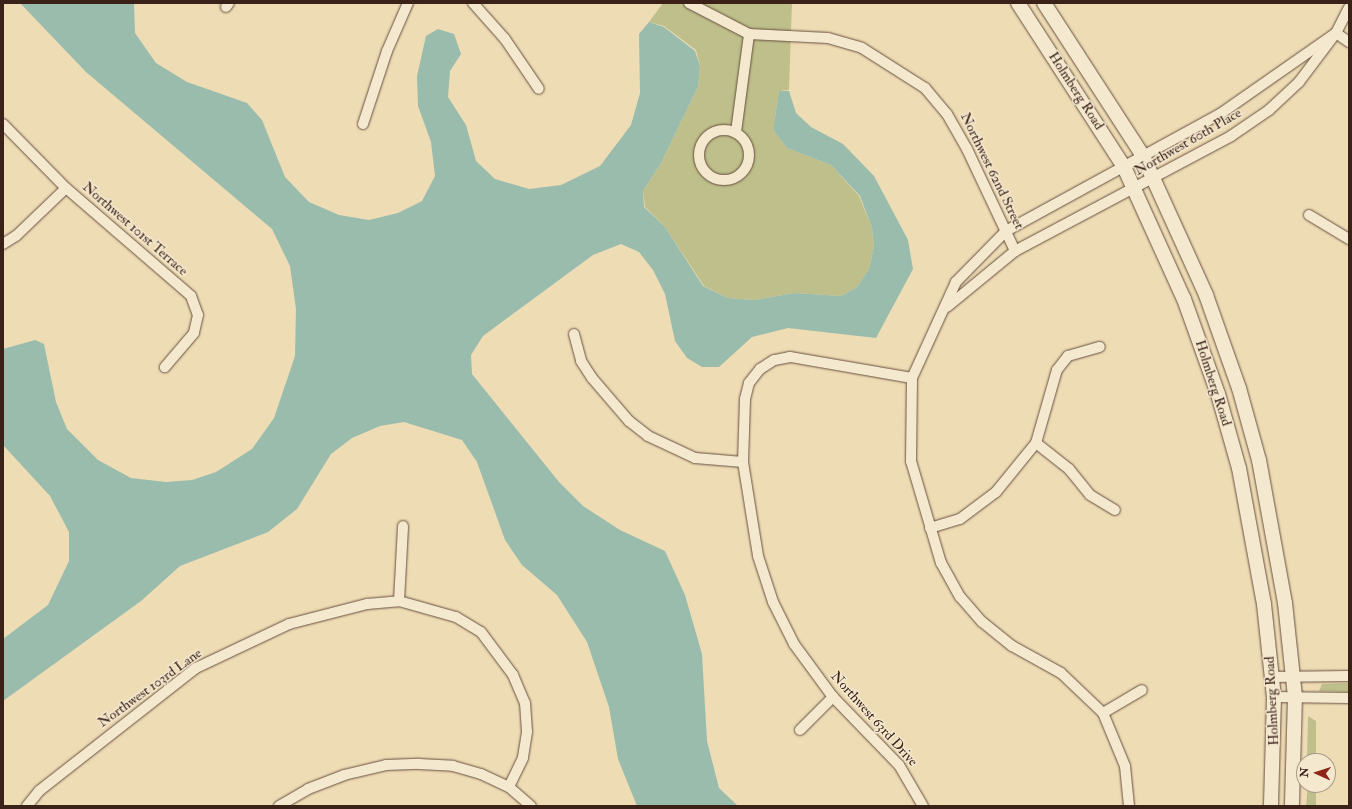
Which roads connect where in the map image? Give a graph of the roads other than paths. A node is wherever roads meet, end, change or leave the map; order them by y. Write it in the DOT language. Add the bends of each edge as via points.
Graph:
graph roads {
  1 [pos="408,3"];
  2 [pos="473,3"];
  3 [pos="689,3"];
  4 [pos="1018,3"];
  5 [pos="1044,3"];
  6 [pos="1349,8"];
  7 [pos="1336,33"];
  8 [pos="749,34"];
  9 [pos="1349,42"];
  10 [pos="539,89"];
  11 [pos="3,124"];
  12 [pos="363,124"];
  13 [pos="736,132"];
  14 [pos="1143,156"];
  15 [pos="1124,167"];
  16 [pos="1153,178"];
  17 [pos="66,188"];
  18 [pos="1134,188"];
  19 [pos="1309,215"];
  20 [pos="1006,231"];
  21 [pos="1349,239"];
  22 [pos="3,244"];
  23 [pos="1015,251"];
  24 [pos="940,314"];
  25 [pos="574,334"];
  26 [pos="1100,347"];
  27 [pos="165,367"];
  28 [pos="912,378"];
  29 [pos="1036,443"];
  30 [pos="743,462"];
  31 [pos="1115,510"];
  32 [pos="403,526"];
  33 [pos="930,528"];
  34 [pos="399,601"];
  35 [pos="1292,675"];
  36 [pos="1349,676"];
  37 [pos="1272,677"];
  38 [pos="1142,690"];
  39 [pos="1294,696"];
  40 [pos="1274,697"];
  41 [pos="833,698"];
  42 [pos="1349,698"];
  43 [pos="1103,713"];
  44 [pos="800,730"];
  45 [pos="508,787"];
  46 [pos="27,806"];
  47 [pos="279,806"];
  48 [pos="531,806"];
  49 [pos="923,806"];
  50 [pos="1129,806"];
  51 [pos="1271,806"];
  52 [pos="1292,806"];
  1 -- 12 [label="street" via="387,51"];
  2 -- 10 [label="street" via="505,39"];
  3 -- 8 [label="street"];
  4 -- 15 [label="street, Holmberg Road"];
  5 -- 14 [label="street, Holmberg Road"];
  6 -- 7 [label="street, Northwest 60th Place"];
  7 -- 9 [label="street"];
  7 -- 14 [label="street, Northwest 60th Place" via="1256,92"];
  7 -- 16 [label="street, Northwest 60th Place" via="1299,82 1269,110 1231,136"];
  8 -- 13 [label="street"];
  8 -- 20 [label="street, Northwest 62nd Street" via="828,38 862,48 925,88 948,114"];
  11 -- 17 [label="street, Northwest 101st Terrace"];
  13 -- 13 [label="street" via="715,130 701,142 701,164 712,177 731,179 746,167 748,151"];
  14 -- 15 [label="street, Northwest 60th Place"];
  14 -- 16 [label="street, Holmberg Road"];
  15 -- 18 [label="street, Holmberg Road"];
  15 -- 20 [label="street, Northwest 60th Place"];
  16 -- 18 [label="street, Northwest 60th Place"];
  16 -- 35 [label="street, Holmberg Road" via="1206,295 1251,431 1275,537"];
  17 -- 22 [label="street" via="16,236"];
  17 -- 27 [label="street, Northwest 101st Terrace" via="192,296 198,315 194,333"];
  18 -- 23 [label="street, Northwest 60th Place"];
  18 -- 37 [label="street, Holmberg Road" via="1184,299 1218,394 1254,538"];
  19 -- 21 [label="street"];
  20 -- 23 [label="street, Northwest 62nd Street"];
  20 -- 24 [label="street, Northwest 60th Place" via="974,261"];
  23 -- 24 [label="street, Northwest 60th Place"];
  24 -- 28 [label="street, Northwest 60th Place"];
  25 -- 30 [label="street" via="581,361 592,378 629,421 648,436 695,458"];
  26 -- 29 [label="street" via="1068,356 1057,370"];
  28 -- 30 [label="street, Northwest 63rd Drive" via="790,357 774,360 760,369 749,383 744,399"];
  28 -- 33 [label="street" via="911,461"];
  29 -- 31 [label="street" via="1069,469 1090,495"];
  29 -- 33 [label="street" via="996,492 980,506 960,519"];
  30 -- 41 [label="street, Northwest 63rd Drive" via="758,556 773,602 794,644"];
  32 -- 34 [label="street"];
  33 -- 43 [label="street" via="941,563 956,590 982,622 1012,646 1061,673"];
  34 -- 45 [label="street, Northwest 103rd Lane" via="456,617 481,632 513,675 524,703 528,732 523,758"];
  34 -- 46 [label="street, Northwest 103rd Lane" via="367,604 289,624 196,668 39,791"];
  35 -- 36 [label="street"];
  35 -- 37 [label="street"];
  35 -- 39 [label="street, Holmberg Road"];
  37 -- 40 [label="street, Holmberg Road"];
  38 -- 43 [label="street"];
  39 -- 40 [label="street"];
  39 -- 42 [label="street"];
  39 -- 52 [label="street, Holmberg Road"];
  40 -- 51 [label="street, Holmberg Road"];
  41 -- 44 [label="street"];
  41 -- 49 [label="street, Northwest 63rd Drive" via="899,765"];
  43 -- 50 [label="street" via="1125,766"];
  45 -- 47 [label="street" via="454,766 386,765 344,774 308,789"];
  45 -- 48 [label="street"];
}
